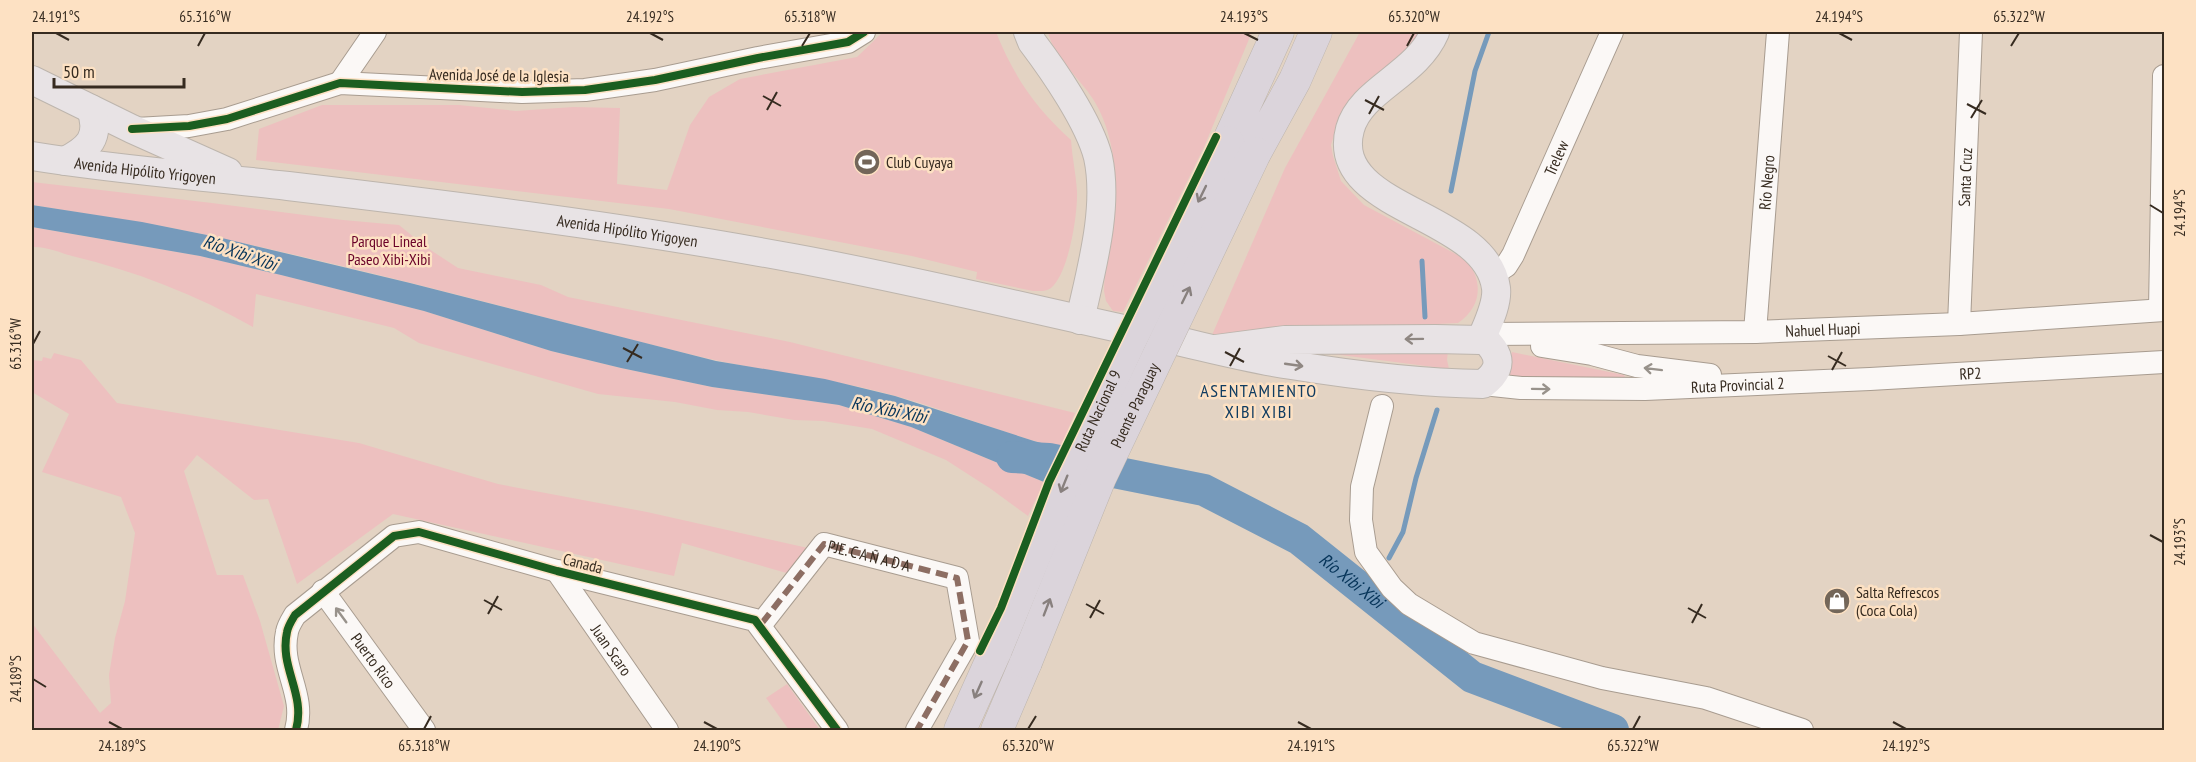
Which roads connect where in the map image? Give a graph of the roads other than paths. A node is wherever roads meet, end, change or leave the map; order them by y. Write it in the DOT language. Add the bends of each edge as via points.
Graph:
graph roads {
  1 [pos="375,32"];
  2 [pos="864,32"];
  3 [pos="1028,32"];
  4 [pos="1265,32"];
  5 [pos="1278,32"];
  6 [pos="1316,32"];
  7 [pos="1336,32"];
  8 [pos="1435,32"];
  9 [pos="1612,32"];
  10 [pos="1778,32"];
  11 [pos="1971,32"];
  12 [pos="2164,76"];
  13 [pos="32,80"];
  14 [pos="340,83"];
  15 [pos="1245,101"];
  16 [pos="91,109"];
  17 [pos="227,119"];
  18 [pos="132,129"];
  19 [pos="1249,144"];
  20 [pos="32,156"];
  21 [pos="191,156"];
  22 [pos="64,162"];
  23 [pos="134,171"];
  24 [pos="253,182"];
  25 [pos="1492,275"];
  26 [pos="2162,310"];
  27 [pos="1080,320"];
  28 [pos="1959,324"];
  29 [pos="1755,332"];
  30 [pos="1481,339"];
  31 [pos="1216,349"];
  32 [pos="2164,362"];
  33 [pos="1774,382"];
  34 [pos="1477,384"];
  35 [pos="1382,406"];
  36 [pos="557,571"];
  37 [pos="323,591"];
  38 [pos="1026,662"];
  39 [pos="296,730"];
  40 [pos="424,730"];
  41 [pos="667,730"];
  42 [pos="837,730"];
  43 [pos="916,730"];
  44 [pos="960,730"];
  45 [pos="996,730"];
  46 [pos="1019,730"];
  47 [pos="1802,730"];
  1 -- 14 [label="street"];
  2 -- 14 [label="street, Avenida José de la Iglesia" via="848,42 585,90 522,92"];
  3 -- 27 [label="main road" via="1089,132 1099,166 1097,230"];
  4 -- 15 [label="highway"];
  5 -- 15 [label="highway, Ruta Nacional 9"];
  6 -- 19 [label="highway, Ruta Nacional 9" via="1295,80"];
  7 -- 19 [label="highway" via="1307,87"];
  8 -- 25 [label="main road" via="1411,66 1358,111 1349,132 1348,150 1352,164 1370,186 1466,244 1480,256"];
  9 -- 25 [label="street, Trelew" via="1513,255 1506,266"];
  10 -- 29 [label="street, Río Negro"];
  11 -- 28 [label="street, Santa Cruz"];
  12 -- 26 [label="street"];
  13 -- 16 [label="main road, Avenida José de la Iglesia"];
  14 -- 17 [label="street, Avenida José de la Iglesia"];
  15 -- 19 [label="highway, Ruta Nacional 9"];
  16 -- 18 [label="main road, Avenida José de la Iglesia"];
  16 -- 22 [label="main road" via="95,128 89,145"];
  17 -- 18 [label="street, Avenida José de la Iglesia"];
  17 -- 21 [label="street"];
  18 -- 21 [label="main road"];
  38 -- 19 [label="highway, Puente Paraguay, one-way, bridge" via="1100,478"];
  19 -- 44 [label="highway, Ruta Nacional 9, one-way, bridge" via="1129,343 1068,475"];
  20 -- 22 [label="main road, Avenida Hipólito Yrigoyen"];
  21 -- 23 [label="street" via="168,166"];
  21 -- 24 [label="main road"];
  22 -- 23 [label="main road, Avenida Hipólito Yrigoyen"];
  23 -- 24 [label="main road, Avenida Hipólito Yrigoyen"];
  24 -- 27 [label="main road, Avenida Hipólito Yrigoyen / RP2" via="650,233 887,276"];
  25 -- 30 [label="main road" via="1496,290 1493,308"];
  26 -- 28 [label="street, Nahuel Huapi"];
  27 -- 31 [label="main road, Avenida Hipólito Yrigoyen / RP2"];
  28 -- 29 [label="street, Nahuel Huapi"];
  29 -- 30 [label="street, Nahuel Huapi"];
  30 -- 31 [label="main road, Ruta Provincial 2 / RP2, one-way" via="1285,340"];
  33 -- 30 [label="street, Ruta Provincial 2 / RP2, one-way" via="1637,366 1564,349"];
  30 -- 34 [label="main road" via="1464,343 1454,358 1458,375"];
  31 -- 34 [label="main road, Ruta Provincial 2 / RP2, one-way" via="1290,365"];
  32 -- 33 [label="street, RP2 / RP2"];
  34 -- 33 [label="street, Ruta Provincial 2 / RP2, one-way" via="1645,389"];
  35 -- 47 [label="street" via="1362,487 1364,542 1366,552 1392,588 1409,604 1474,643 1602,678 1706,698"];
  36 -- 37 [label="street, Canada" via="419,532 394,536"];
  36 -- 41 [label="street, Juan Scaro"];
  36 -- 42 [label="street, Canada" via="755,620"];
  37 -- 39 [label="street, Canada" via="295,615 287,632 286,659 300,719"];
  40 -- 37 [label="street, Puerto Rico, one-way"];
  38 -- 45 [label="highway"];
  38 -- 46 [label="highway" via="1026,702"];
  43 -- 43 [label="street, PJE. C A Ñ A D A" via="965,641 954,581 825,547 762,623 824,544 957,578 968,641"];
}
